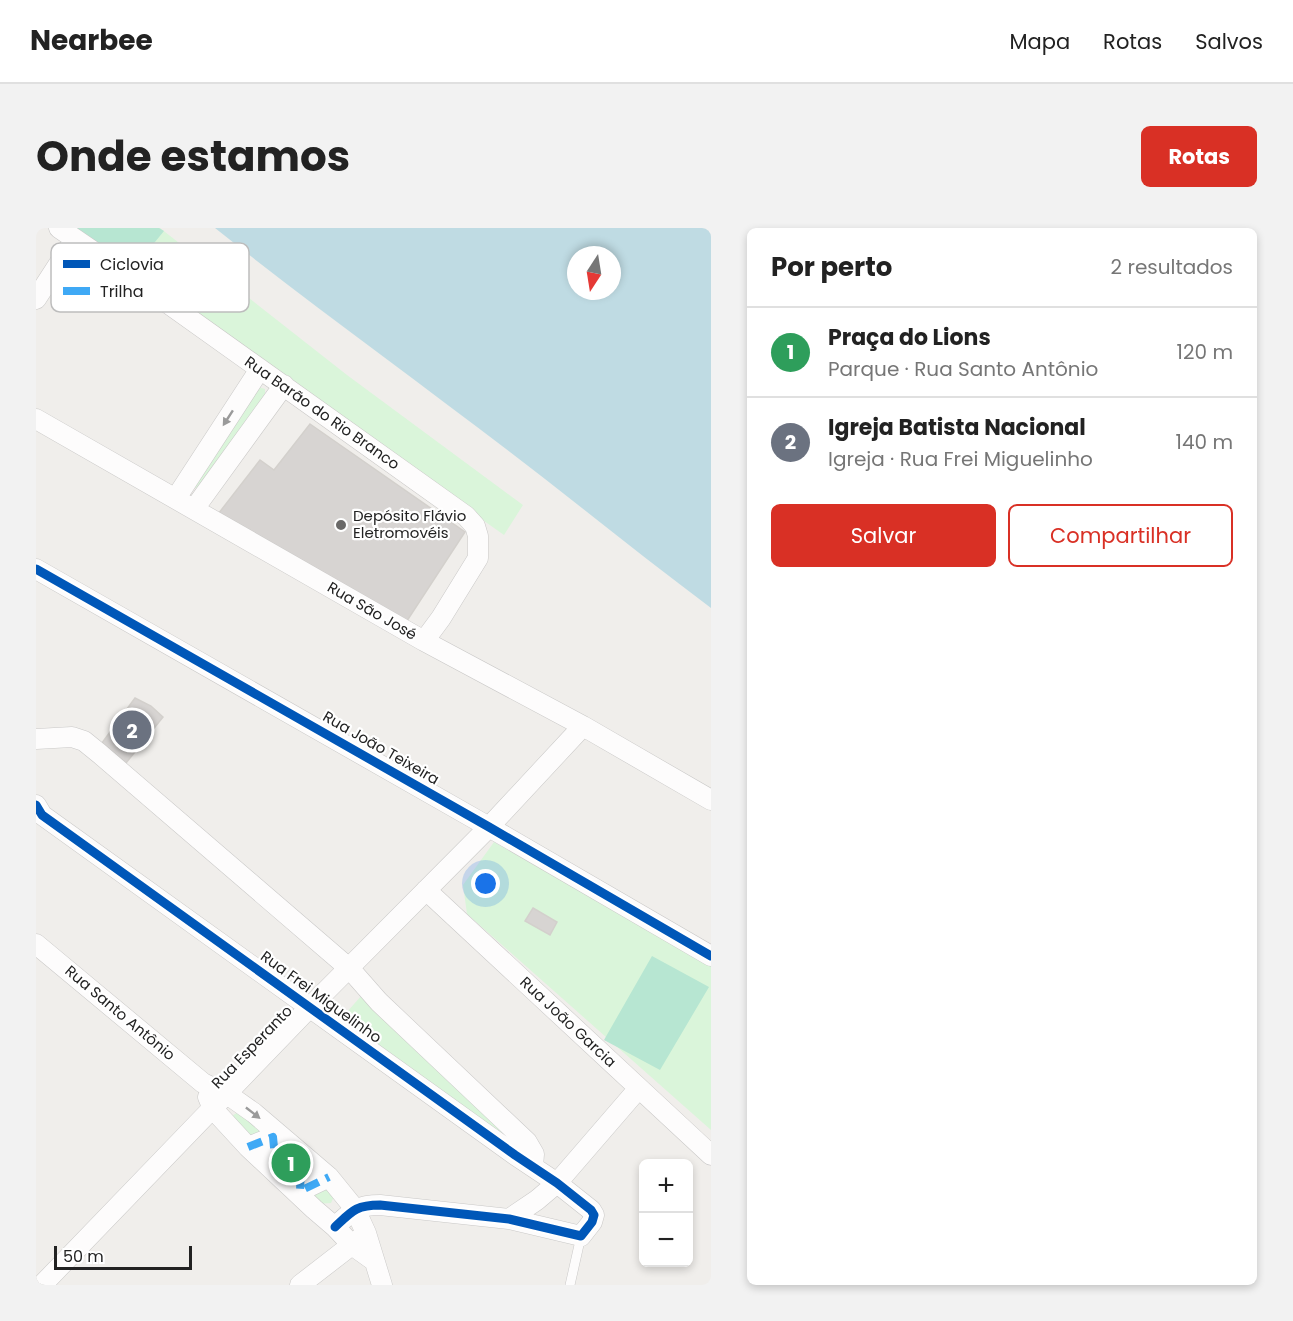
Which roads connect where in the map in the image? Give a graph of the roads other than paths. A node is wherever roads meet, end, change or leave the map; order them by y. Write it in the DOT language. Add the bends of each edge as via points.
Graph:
graph roads {
  1 [pos="67,234"];
  2 [pos="80,243"];
  3 [pos="51,268"];
  4 [pos="36,299"];
  5 [pos="180,312"];
  6 [pos="260,369"];
  7 [pos="284,386"];
  8 [pos="36,419"];
  9 [pos="176,498"];
  10 [pos="194,509"];
  11 [pos="36,569"];
  12 [pos="424,641"];
  13 [pos="583,726"];
  14 [pos="36,739"];
  15 [pos="711,800"];
  16 [pos="36,805"];
  17 [pos="489,827"];
  18 [pos="426,890"];
  19 [pos="36,944"];
  20 [pos="710,953"];
  21 [pos="350,969"];
  22 [pos="310,1007"];
  23 [pos="463,1080"];
  24 [pos="203,1083"];
  25 [pos="639,1088"];
  26 [pos="227,1094"];
  27 [pos="444,1104"];
  28 [pos="213,1109"];
  29 [pos="248,1147"];
  30 [pos="711,1155"];
  31 [pos="533,1167"];
  32 [pos="329,1177"];
  33 [pos="557,1183"];
  34 [pos="355,1209"];
  35 [pos="509,1219"];
  36 [pos="335,1227"];
  37 [pos="581,1236"];
  38 [pos="359,1239"];
  39 [pos="42,1285"];
  40 [pos="300,1285"];
  41 [pos="382,1285"];
  42 [pos="570,1285"];
  1 -- 2 [label="street, Rua Barão do Rio Branco"];
  3 -- 4 [label="street"];
  5 -- 6 [label="street, Rua Barão do Rio Branco"];
  6 -- 7 [label="street, Rua Barão do Rio Branco"];
  6 -- 9 [label="street, one-way"];
  7 -- 10 [label="street"];
  7 -- 12 [label="street, Rua Barão do Rio Branco" via="475,526 478,558"];
  8 -- 9 [label="street, Rua São José"];
  9 -- 10 [label="street, Rua São José"];
  10 -- 12 [label="street, Rua São José"];
  11 -- 17 [label="street, Rua João Teixeira"];
  12 -- 13 [label="street, Rua São José"];
  13 -- 15 [label="street, Rua São José"];
  13 -- 17 [label="street, Rua Esperanto"];
  14 -- 21 [label="street, Rua Frei Miguelinho" via="72,737 84,741"];
  16 -- 22 [label="street, Rua Frei Miguelinho" via="42,815"];
  17 -- 18 [label="street, Rua Esperanto"];
  17 -- 20 [label="street, Rua João Teixeira"];
  18 -- 21 [label="street, Rua Esperanto"];
  18 -- 25 [label="street, Rua João Garcia"];
  19 -- 24 [label="street, Rua Santo Antônio"];
  21 -- 22 [label="street, Rua Esperanto"];
  21 -- 23 [label="street, Rua Frei Miguelinho" via="379,1002"];
  22 -- 26 [label="street, Rua Esperanto"];
  22 -- 27 [label="street, Rua Frei Miguelinho"];
  23 -- 27 [label="street"];
  23 -- 31 [label="street, Rua Frei Miguelinho" via="530,1145"];
  24 -- 26 [label="street, Rua Santo Antônio"];
  24 -- 28 [label="street, Rua Santo Antônio"];
  25 -- 30 [label="street, Rua João Garcia"];
  25 -- 33 [label="street"];
  26 -- 28 [label="street, Rua Esperanto"];
  26 -- 32 [label="street, Rua Santo Antônio, one-way"];
  27 -- 31 [label="street, Rua Frei Miguelinho"];
  28 -- 29 [label="street, Rua Santo Antônio"];
  28 -- 39 [label="street, Rua Esperanto"];
  29 -- 32 [label="street" via="273,1137 276,1168 301,1165 300,1191"];
  29 -- 36 [label="street, Rua Santo Antônio"];
  31 -- 33 [label="street, Rua Frei Miguelinho"];
  32 -- 34 [label="street, Rua Santo Antônio"];
  33 -- 35 [label="street"];
  33 -- 37 [label="street, Rua Frei Miguelinho" via="594,1215"];
  34 -- 35 [label="street" via="380,1205"];
  34 -- 36 [label="street"];
  34 -- 38 [label="street, Rua Santo Antônio"];
  35 -- 37 [label="street"];
  36 -- 38 [label="street, Rua Santo Antônio"];
  37 -- 42 [label="lane"];
  38 -- 40 [label="street"];
  38 -- 41 [label="street, Rua Santo Antônio" via="373,1260"];
}
